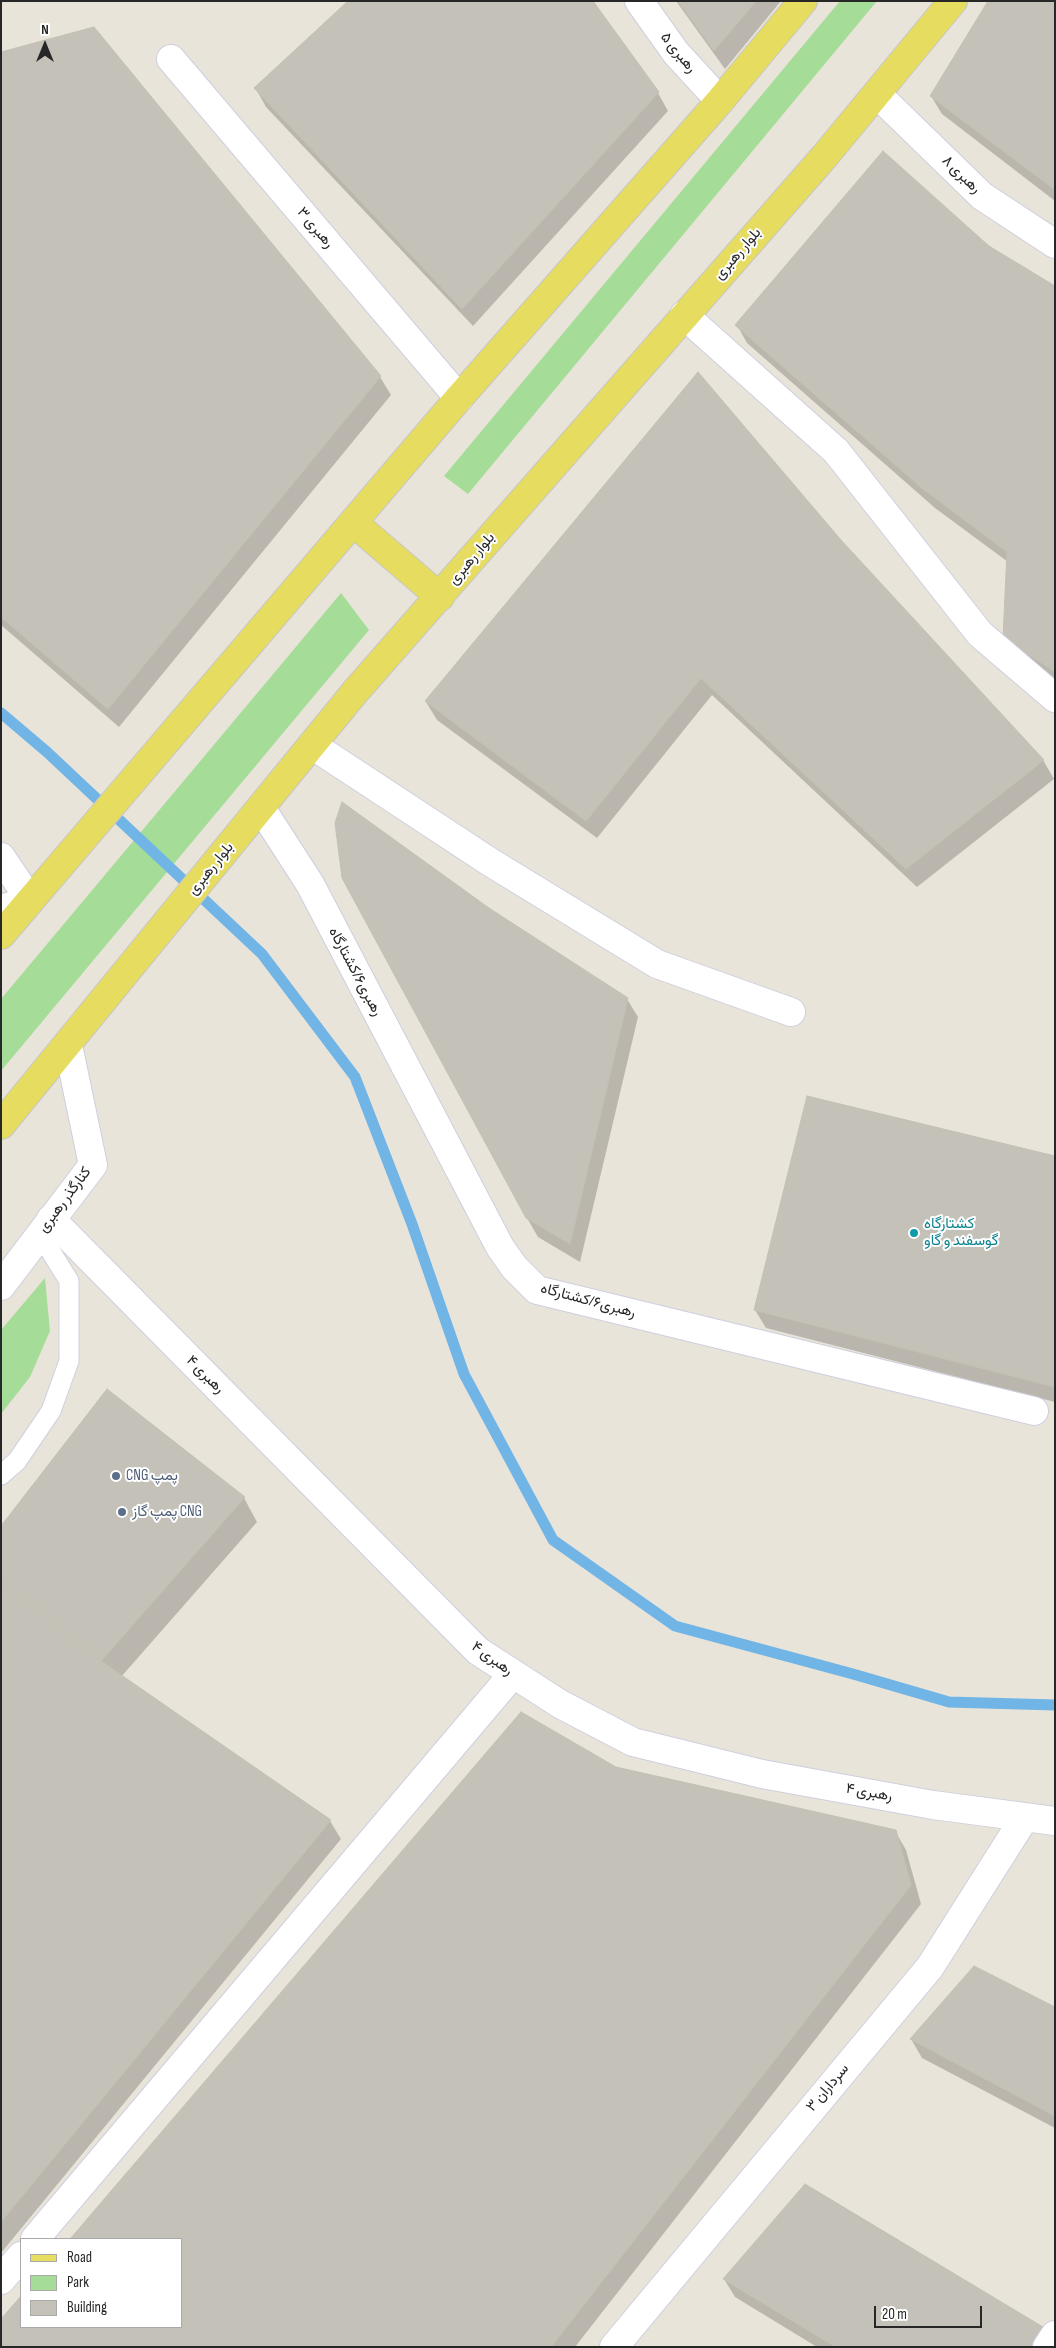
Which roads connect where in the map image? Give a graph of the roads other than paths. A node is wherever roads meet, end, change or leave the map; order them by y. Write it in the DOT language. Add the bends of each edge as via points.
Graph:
graph roads {
  1 [pos="639,1"];
  2 [pos="803,1"];
  3 [pos="954,1"];
  4 [pos="171,59"];
  5 [pos="877,94"];
  6 [pos="720,101"];
  7 [pos="1055,244"];
  8 [pos="684,315"];
  9 [pos="459,398"];
  10 [pos="354,523"];
  11 [pos="440,597"];
  12 [pos="1055,698"];
  13 [pos="312,745"];
  14 [pos="257,813"];
  15 [pos="1,857"];
  16 [pos="30,900"];
  17 [pos="1,909"];
  18 [pos="1,935"];
  19 [pos="791,1012"];
  20 [pos="68,1045"];
  21 [pos="1,1125"];
  22 [pos="46,1226"];
  23 [pos="1,1286"];
  24 [pos="1034,1411"];
  25 [pos="1,1475"];
  26 [pos="513,1674"];
  27 [pos="1025,1817"];
  28 [pos="1055,1821"];
  29 [pos="36,2238"];
  30 [pos="20,2257"];
  31 [pos="1,2280"];
  32 [pos="1055,2335"];
  33 [pos="614,2347"];
  34 [pos="1047,2347"];
  1 -- 6 [label="street, رهبری ۵" via="676,53"];
  2 -- 6 [label="main road"];
  3 -- 5 [label="main road, بلوار رهبری"];
  4 -- 9 [label="street, رهبری ۳"];
  5 -- 7 [label="street, رهبری ۸" via="982,196"];
  5 -- 8 [label="main road, بلوار رهبری"];
  6 -- 9 [label="main road"];
  8 -- 11 [label="main road, بلوار رهبری"];
  8 -- 12 [label="street" via="836,451 980,634"];
  9 -- 10 [label="main road"];
  10 -- 11 [label="main road"];
  10 -- 16 [label="main road" via="121,798"];
  11 -- 13 [label="main road, بلوار رهبری"];
  13 -- 14 [label="main road, بلوار رهبری"];
  13 -- 19 [label="street" via="490,862 657,964"];
  14 -- 20 [label="main road, بلوار رهبری"];
  14 -- 24 [label="street, رهبری۶/کشتارگاه" via="310,884 500,1247 537,1290"];
  15 -- 16 [label="street"];
  16 -- 17 [label="street"];
  16 -- 18 [label="main road"];
  20 -- 21 [label="main road, بلوار رهبری"];
  20 -- 22 [label="street, کنارگذر رهبری" via="93,1165"];
  22 -- 23 [label="street, کنارگذر رهبری"];
  22 -- 25 [label="lane" via="69,1281 69,1361 52,1411 17,1461"];
  22 -- 26 [label="street, رهبری ۴" via="478,1651"];
  26 -- 27 [label="street, رهبری ۴" via="560,1704 633,1742 762,1774 934,1805"];
  26 -- 29 [label="street"];
  27 -- 28 [label="street, رهبری ۴"];
  27 -- 33 [label="street, سرداران ۳" via="930,1967"];
  30 -- 31 [label="street"];
  32 -- 34 [label="street"];
}
